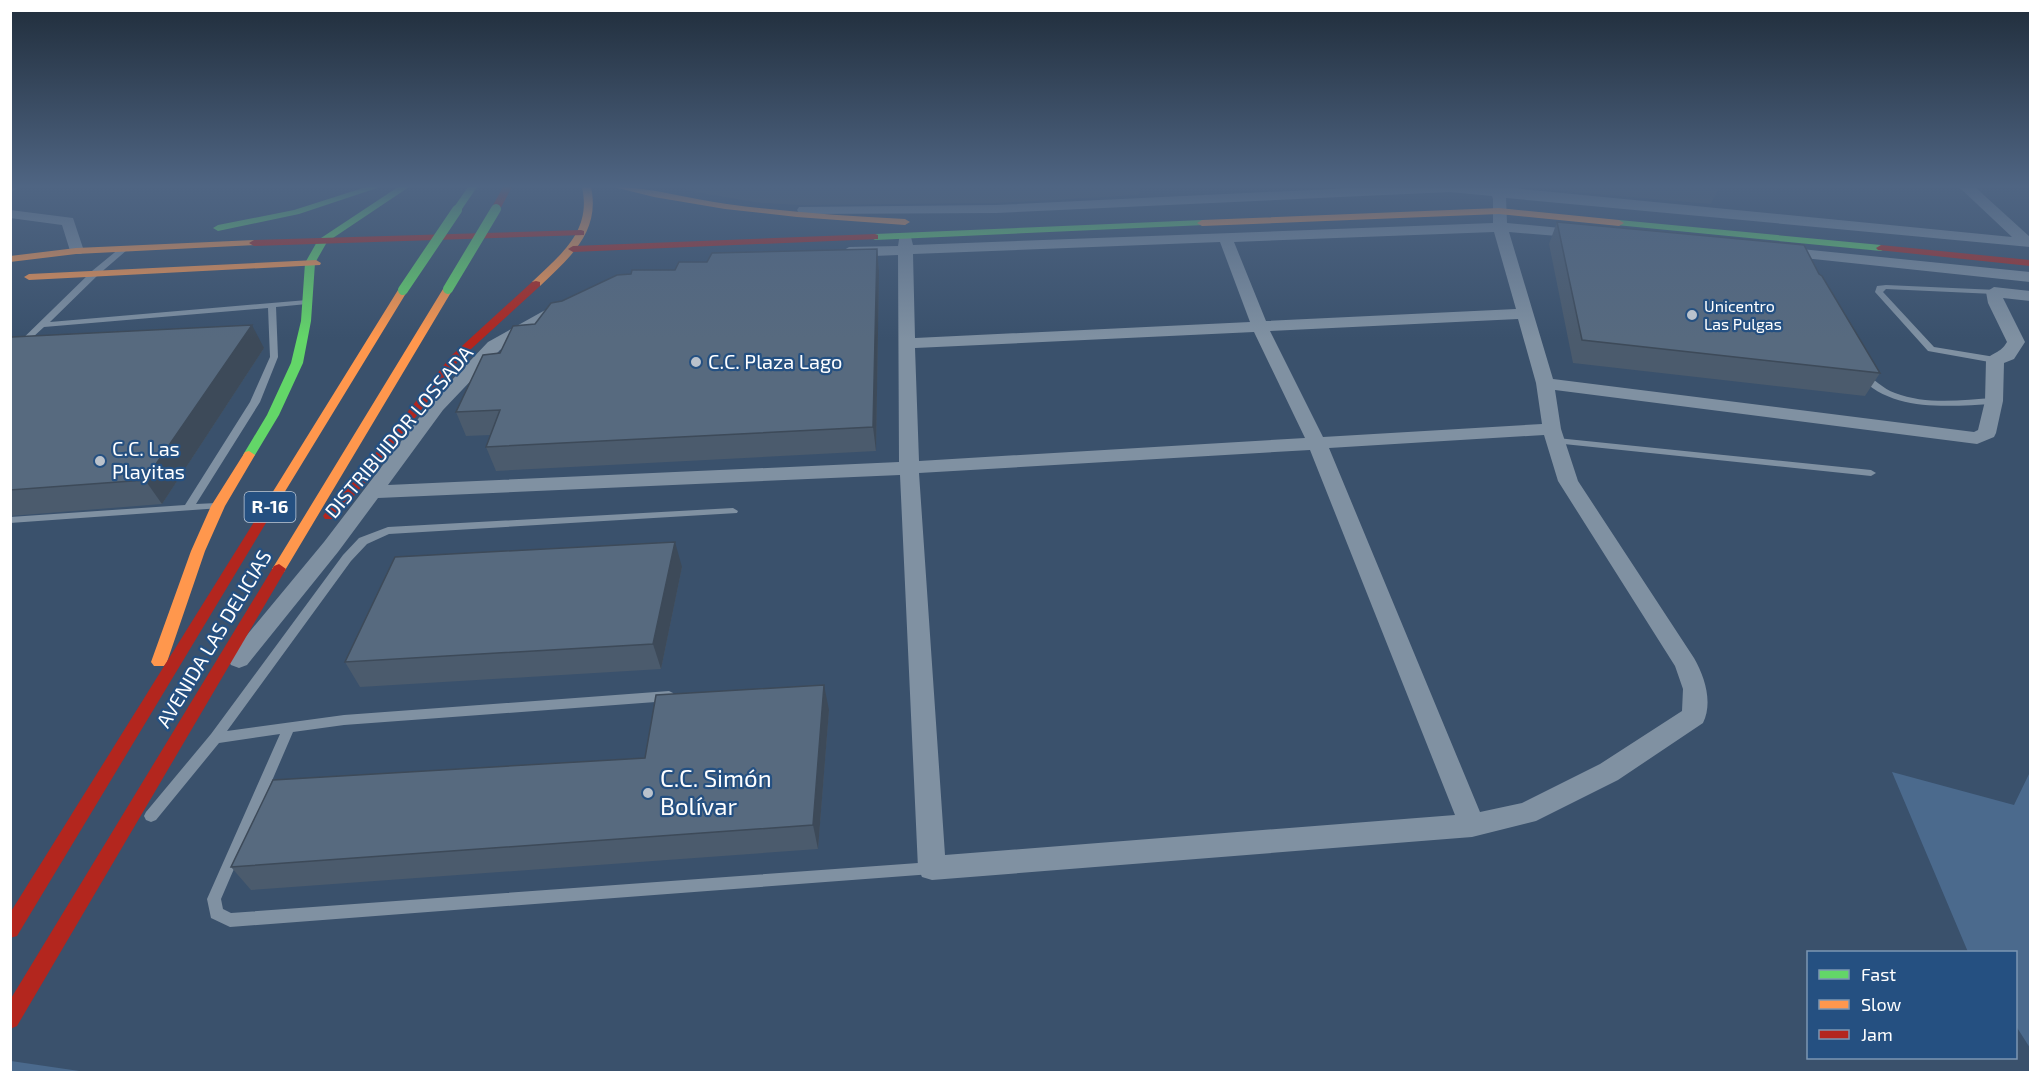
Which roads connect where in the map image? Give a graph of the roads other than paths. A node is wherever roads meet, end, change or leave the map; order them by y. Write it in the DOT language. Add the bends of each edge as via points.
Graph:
graph roads {
  1 [pos="1225,237"];
  2 [pos="72,238"];
  3 [pos="162,238"];
  4 [pos="327,238"];
  5 [pos="399,238"];
  6 [pos="438,238"];
  7 [pos="479,238"];
  8 [pos="582,238"];
  9 [pos="866,238"];
  10 [pos="895,238"];
  11 [pos="905,238"];
  12 [pos="1506,238"];
  13 [pos="1750,238"];
  14 [pos="1805,238"];
  15 [pos="1950,238"];
  16 [pos="323,240"];
  17 [pos="2030,245"];
  18 [pos="573,249"];
  19 [pos="123,250"];
  20 [pos="76,251"];
  21 [pos="549,251"];
  22 [pos="489,254"];
  23 [pos="773,257"];
  24 [pos="405,258"];
  25 [pos="10,259"];
  26 [pos="334,262"];
  27 [pos="310,263"];
  28 [pos="2031,263"];
  29 [pos="95,273"];
  30 [pos="2031,276"];
  31 [pos="12,278"];
  32 [pos="1994,292"];
  33 [pos="2031,296"];
  34 [pos="577,300"];
  35 [pos="307,302"];
  36 [pos="272,305"];
  37 [pos="1525,314"];
  38 [pos="41,326"];
  39 [pos="1260,327"];
  40 [pos="907,343"];
  41 [pos="10,356"];
  42 [pos="1995,360"];
  43 [pos="1856,363"];
  44 [pos="1545,383"];
  45 [pos="1994,401"];
  46 [pos="1554,435"];
  47 [pos="1317,443"];
  48 [pos="909,468"];
  49 [pos="1871,473"];
  50 [pos="371,492"];
  51 [pos="218,506"];
  52 [pos="188,508"];
  53 [pos="734,511"];
  54 [pos="10,520"];
  55 [pos="265,592"];
  56 [pos="687,695"];
  57 [pos="138,723"];
  58 [pos="289,728"];
  59 [pos="182,729"];
  60 [pos="215,738"];
  61 [pos="1472,825"];
  62 [pos="932,868"];
  63 [pos="75,910"];
  64 [pos="10,930"];
  65 [pos="13,1015"];
  1 -- 39 [label="street"];
  2 -- 20 [label="street"];
  3 -- 20 [label="main road"];
  4 -- 16 [label="main road"];
  5 -- 16 [label="main road"];
  6 -- 57 [label="main road, AVENIDA LAS DELICIAS / R-16, bridge"];
  7 -- 55 [label="main road, AVENIDA LAS DELICIAS / R-16, bridge"];
  8 -- 18 [label="main road, DISTRIBUIDOR LOSSADA"];
  9 -- 18 [label="main road"];
  10 -- 23 [label="street"];
  11 -- 40 [label="street"];
  12 -- 37 [label="street"];
  13 -- 30 [label="street"];
  14 -- 28 [label="main road"];
  15 -- 17 [label="street"];
  16 -- 19 [label="main road"];
  16 -- 27 [label="main road"];
  18 -- 21 [label="main road"];
  18 -- 55 [label="main road, DISTRIBUIDOR LOSSADA" via="455,358 376,461"];
  19 -- 20 [label="main road"];
  19 -- 29 [label="lane"];
  20 -- 25 [label="main road"];
  22 -- 24 [label="main road"];
  26 -- 27 [label="main road"];
  27 -- 29 [label="main road"];
  27 -- 35 [label="main road"];
  29 -- 31 [label="main road"];
  29 -- 38 [label="lane"];
  32 -- 33 [label="street"];
  32 -- 42 [label="street" via="2016,342 2008,355"];
  32 -- 42 [label="lane" via="1886,287 1879,292 1931,349"];
  34 -- 50 [label="street, DISTRIBUIDOR LOSSADA" via="494,346 437,406"];
  35 -- 36 [label="lane"];
  35 -- 51 [label="main road" via="297,363 273,415"];
  36 -- 38 [label="lane"];
  36 -- 52 [label="lane" via="274,357 255,402"];
  37 -- 39 [label="street"];
  37 -- 44 [label="street"];
  38 -- 41 [label="lane"];
  39 -- 40 [label="street"];
  39 -- 47 [label="street"];
  40 -- 48 [label="street"];
  42 -- 45 [label="street"];
  43 -- 45 [label="lane" via="1873,387 1892,396 1926,402"];
  44 -- 45 [label="street" via="1977,438 1987,433"];
  44 -- 46 [label="street"];
  46 -- 47 [label="street"];
  46 -- 49 [label="lane"];
  46 -- 61 [label="street" via="1568,481 1686,664 1695,689 1694,716 1609,772 1527,813"];
  47 -- 48 [label="street"];
  47 -- 61 [label="street"];
  48 -- 50 [label="street"];
  48 -- 62 [label="street"];
  50 -- 59 [label="street, DISTRIBUIDOR LOSSADA" via="331,547"];
  51 -- 52 [label="lane"];
  51 -- 57 [label="main road"];
  52 -- 54 [label="lane"];
  53 -- 60 [label="lane" via="388,531 363,541"];
  55 -- 59 [label="main road, AVENIDA LAS DELICIAS / R-16"];
  56 -- 58 [label="lane" via="344,720"];
  57 -- 64 [label="main road, AVENIDA LAS DELICIAS / R-16"];
  58 -- 60 [label="lane"];
  58 -- 62 [label="lane" via="214,899 216,913 230,920"];
  59 -- 63 [label="main road, AVENIDA LAS DELICIAS / R-16"];
  60 -- 63 [label="lane"];
  61 -- 62 [label="street"];
  63 -- 65 [label="main road, AVENIDA LAS DELICIAS / R-16"];
}
